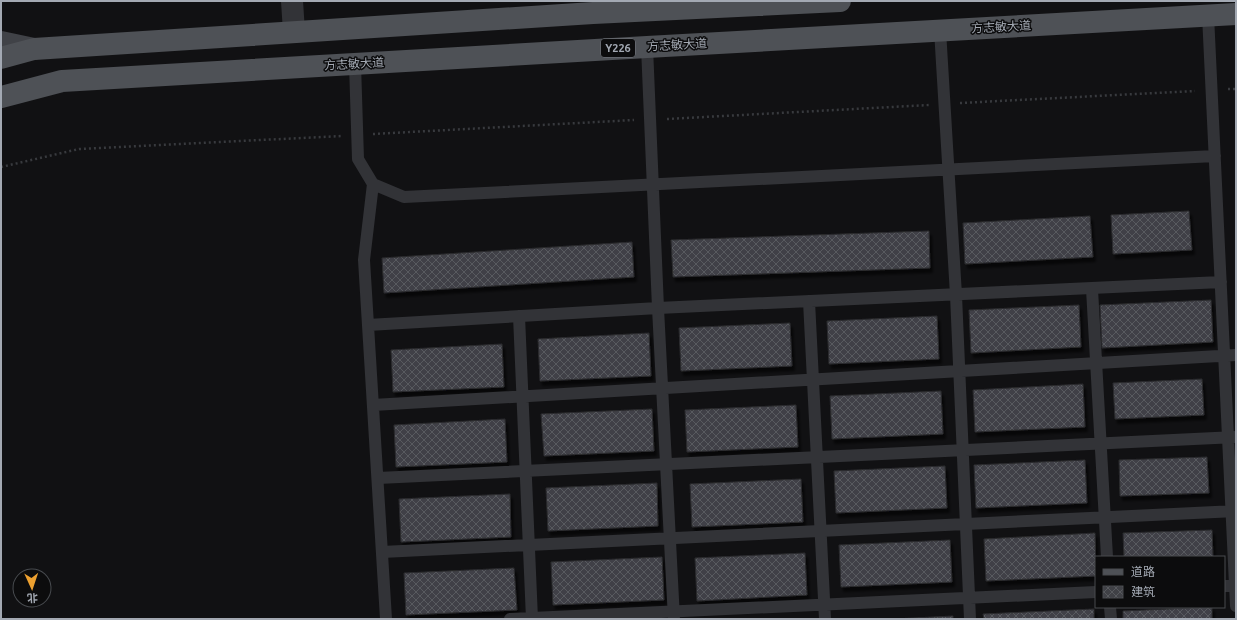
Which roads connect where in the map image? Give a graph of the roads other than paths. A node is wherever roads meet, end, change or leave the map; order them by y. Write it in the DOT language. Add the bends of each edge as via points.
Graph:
graph roads {
  1 [pos="292,1"];
  2 [pos="840,1"];
  3 [pos="593,7"];
  4 [pos="1236,14"];
  5 [pos="1208,15"];
  6 [pos="940,30"];
  7 [pos="294,32"];
  8 [pos="1,42"];
  9 [pos="647,47"];
  10 [pos="34,49"];
  11 [pos="1,58"];
  12 [pos="355,64"];
  13 [pos="1,97"];
  14 [pos="1214,156"];
  15 [pos="948,170"];
  16 [pos="374,184"];
  17 [pos="652,184"];
  18 [pos="1220,282"];
  19 [pos="1092,288"];
  20 [pos="956,295"];
  21 [pos="810,301"];
  22 [pos="658,308"];
  23 [pos="519,316"];
  24 [pos="368,325"];
  25 [pos="1230,355"];
  26 [pos="1097,363"];
  27 [pos="959,371"];
  28 [pos="813,379"];
  29 [pos="662,388"];
  30 [pos="522,396"];
  31 [pos="373,405"];
  32 [pos="1232,438"];
  33 [pos="1101,444"];
  34 [pos="962,450"];
  35 [pos="817,457"];
  36 [pos="665,464"];
  37 [pos="525,471"];
  38 [pos="378,478"];
  39 [pos="1234,511"];
  40 [pos="1105,518"];
  41 [pos="966,524"];
  42 [pos="821,531"];
  43 [pos="669,538"];
  44 [pos="529,545"];
  45 [pos="382,552"];
  46 [pos="1107,556"];
  47 [pos="1232,586"];
  48 [pos="1095,592"];
  49 [pos="969,598"];
  50 [pos="825,605"];
  51 [pos="1236,606"];
  52 [pos="1110,608"];
  53 [pos="673,615"];
  54 [pos="532,618"];
  55 [pos="386,619"];
  56 [pos="510,619"];
  57 [pos="826,619"];
  58 [pos="970,619"];
  59 [pos="1111,619"];
  1 -- 7 [label="street"];
  2 -- 3 [label="main road"];
  3 -- 7 [label="main road"];
  4 -- 5 [label="main road, 方志敏大道 / Y226"];
  5 -- 6 [label="main road, 方志敏大道 / Y226"];
  5 -- 14 [label="lane"];
  6 -- 9 [label="main road, 方志敏大道 / Y226"];
  6 -- 15 [label="lane"];
  7 -- 10 [label="main road"];
  8 -- 10 [label="main road"];
  9 -- 12 [label="main road, 方志敏大道 / Y226"];
  9 -- 17 [label="lane"];
  10 -- 11 [label="main road"];
  12 -- 13 [label="main road, 方志敏大道 / Y226" via="62,81"];
  12 -- 16 [label="lane" via="358,158"];
  14 -- 15 [label="lane"];
  14 -- 18 [label="lane"];
  15 -- 17 [label="lane"];
  15 -- 20 [label="lane"];
  16 -- 17 [label="lane" via="404,197"];
  16 -- 24 [label="lane" via="364,260"];
  17 -- 22 [label="lane"];
  18 -- 19 [label="lane"];
  18 -- 25 [label="lane"];
  19 -- 20 [label="lane"];
  19 -- 26 [label="lane"];
  20 -- 21 [label="lane"];
  20 -- 27 [label="lane"];
  21 -- 22 [label="lane"];
  21 -- 28 [label="lane"];
  22 -- 23 [label="lane"];
  22 -- 29 [label="lane"];
  23 -- 24 [label="lane"];
  23 -- 30 [label="lane"];
  24 -- 31 [label="lane"];
  25 -- 26 [label="lane"];
  25 -- 32 [label="lane"];
  26 -- 27 [label="lane"];
  26 -- 33 [label="lane"];
  27 -- 28 [label="lane"];
  27 -- 34 [label="lane"];
  28 -- 29 [label="lane"];
  28 -- 35 [label="lane"];
  29 -- 30 [label="lane"];
  29 -- 36 [label="lane"];
  30 -- 31 [label="lane"];
  30 -- 37 [label="lane"];
  31 -- 38 [label="lane"];
  32 -- 33 [label="lane"];
  32 -- 39 [label="lane"];
  33 -- 34 [label="lane"];
  33 -- 40 [label="lane"];
  34 -- 35 [label="lane"];
  34 -- 41 [label="lane"];
  35 -- 36 [label="lane"];
  35 -- 42 [label="lane"];
  36 -- 37 [label="lane"];
  36 -- 43 [label="lane"];
  37 -- 38 [label="lane"];
  37 -- 44 [label="lane"];
  38 -- 45 [label="lane"];
  39 -- 40 [label="lane"];
  39 -- 47 [label="lane"];
  40 -- 41 [label="lane"];
  40 -- 46 [label="lane"];
  41 -- 42 [label="lane"];
  41 -- 49 [label="lane"];
  42 -- 43 [label="lane"];
  42 -- 50 [label="lane"];
  43 -- 44 [label="lane"];
  43 -- 53 [label="lane"];
  44 -- 45 [label="lane"];
  44 -- 54 [label="lane"];
  45 -- 55 [label="lane"];
  47 -- 51 [label="lane"];
  48 -- 49 [label="lane"];
  49 -- 50 [label="lane"];
  49 -- 58 [label="lane"];
  50 -- 53 [label="lane"];
  50 -- 57 [label="lane"];
  52 -- 59 [label="lane"];
  53 -- 54 [label="lane"];
  54 -- 56 [label="lane"];
}
